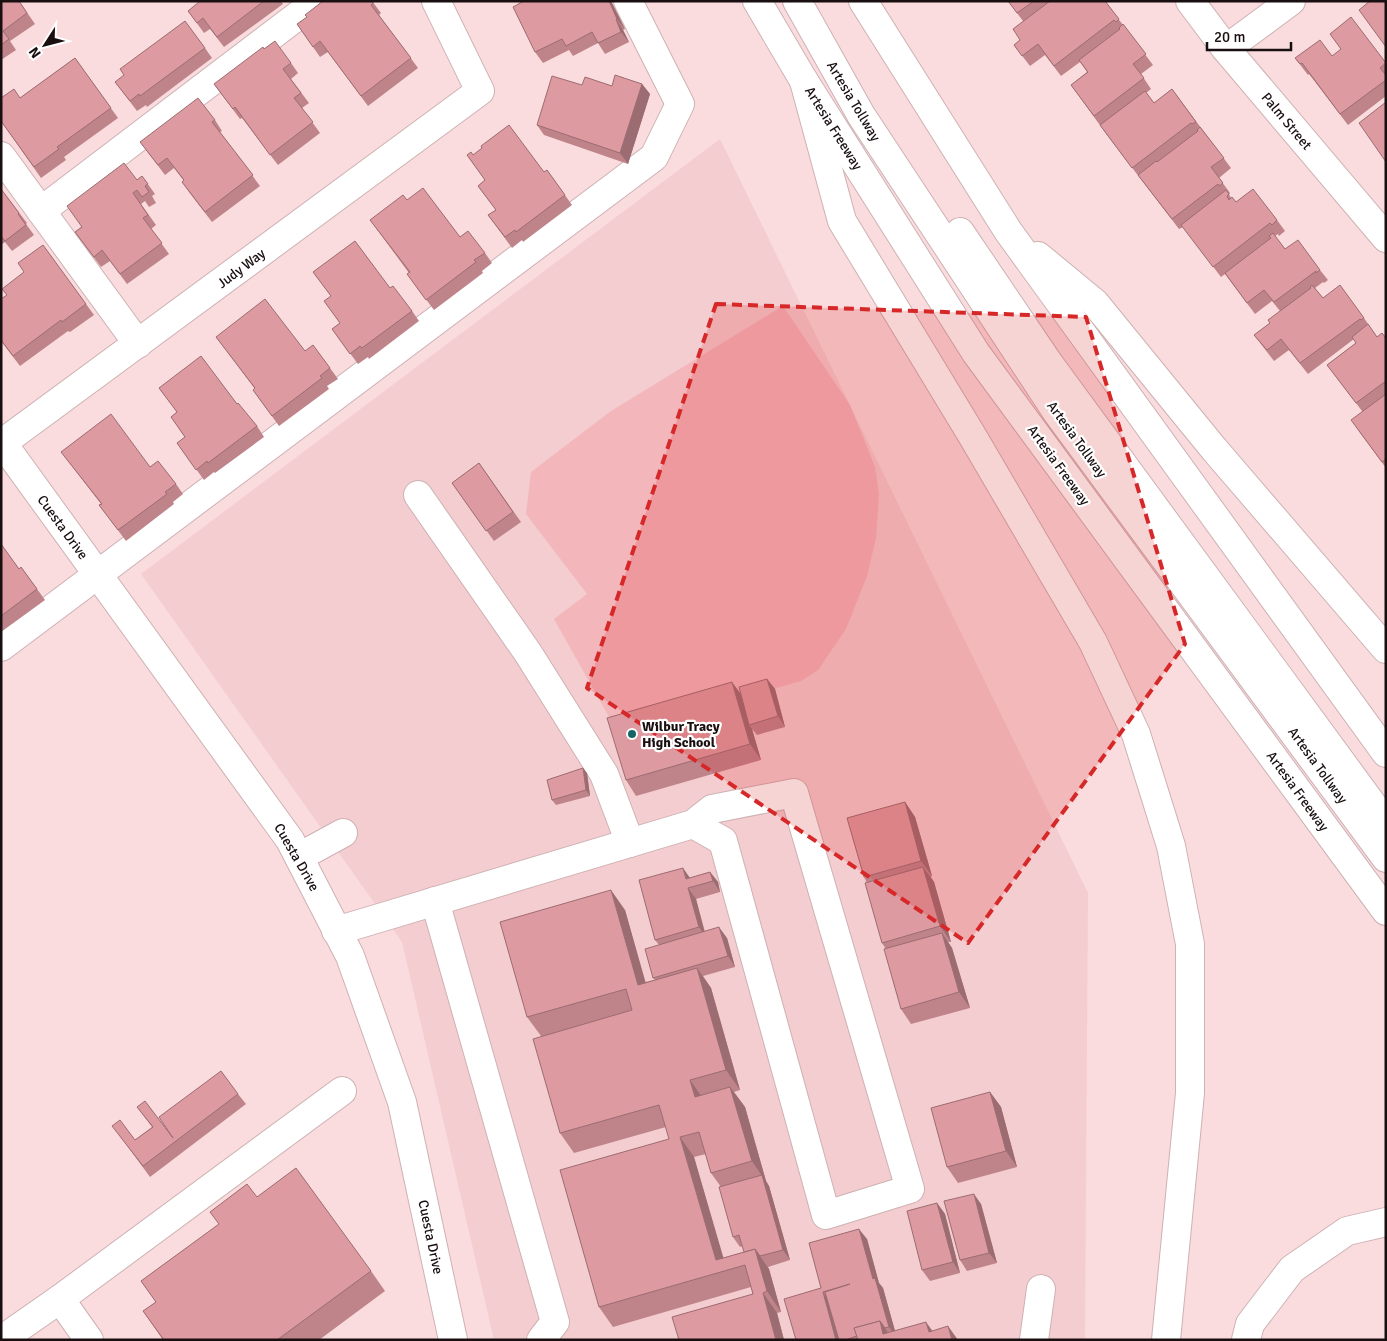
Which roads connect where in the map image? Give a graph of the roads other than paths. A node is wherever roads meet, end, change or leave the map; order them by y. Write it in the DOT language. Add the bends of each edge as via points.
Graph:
graph roads {
  1 [pos="317,1"];
  2 [pos="436,1"];
  3 [pos="628,1"];
  4 [pos="757,1"];
  5 [pos="797,1"];
  6 [pos="817,1"];
  7 [pos="863,1"];
  8 [pos="1190,1"];
  9 [pos="1291,1"];
  10 [pos="1226,49"];
  11 [pos="804,81"];
  12 [pos="1,156"];
  13 [pos="41,211"];
  14 [pos="1008,231"];
  15 [pos="1386,238"];
  16 [pos="138,344"];
  17 [pos="2,443"];
  18 [pos="418,495"];
  19 [pos="97,574"];
  20 [pos="1,647"];
  21 [pos="1386,649"];
  22 [pos="1386,753"];
  23 [pos="1386,823"];
  24 [pos="693,824"];
  25 [pos="343,833"];
  26 [pos="630,843"];
  27 [pos="298,857"];
  28 [pos="1386,858"];
  29 [pos="435,901"];
  30 [pos="1386,911"];
  31 [pos="336,930"];
  32 [pos="342,1091"];
  33 [pos="1386,1222"];
  34 [pos="1041,1289"];
  35 [pos="60,1299"];
  36 [pos="2,1340"];
  37 [pos="89,1340"];
  38 [pos="453,1340"];
  39 [pos="541,1340"];
  40 [pos="1034,1340"];
  41 [pos="1166,1340"];
  42 [pos="1246,1340"];
  1 -- 13 [label="main road"];
  2 -- 16 [label="main road, Judy Way" via="480,91"];
  3 -- 19 [label="main road" via="680,104 654,157"];
  4 -- 11 [label="main road, Artesia Freeway"];
  5 -- 28 [label="main road, Artesia Tollway" via="861,115 1058,414"];
  6 -- 23 [label="main road, Artesia Tollway" via="884,120 1048,362"];
  7 -- 14 [label="main road"];
  8 -- 10 [label="main road, Palm Street"];
  9 -- 10 [label="main road"];
  10 -- 15 [label="main road, Palm Street"];
  11 -- 30 [label="main road, Artesia Freeway" via="976,353"];
  11 -- 41 [label="main road" via="842,220 974,437 1093,642 1136,734 1171,846 1190,944 1190,1093"];
  12 -- 13 [label="main road"];
  13 -- 16 [label="main road"];
  14 -- 21 [label="main road" via="1095,303 1214,449"];
  14 -- 22 [label="main road"];
  16 -- 17 [label="main road, Judy Way"];
  17 -- 19 [label="main road, Cuesta Drive"];
  18 -- 26 [label="main road" via="528,653 604,774"];
  19 -- 20 [label="main road"];
  19 -- 27 [label="main road, Cuesta Drive" via="290,840"];
  24 -- 24 [label="main road" via="724,841 826,1215 910,1189 794,793 712,810"];
  24 -- 26 [label="main road"];
  25 -- 27 [label="main road"];
  26 -- 29 [label="main road"];
  27 -- 31 [label="main road, Cuesta Drive"];
  29 -- 31 [label="main road"];
  29 -- 39 [label="main road" via="555,1322"];
  31 -- 38 [label="main road, Cuesta Drive" via="350,956 402,1102"];
  32 -- 35 [label="main road"];
  33 -- 42 [label="main road" via="1347,1231 1292,1269 1250,1324"];
  34 -- 40 [label="main road"];
  35 -- 36 [label="main road"];
  35 -- 37 [label="main road"];
}
